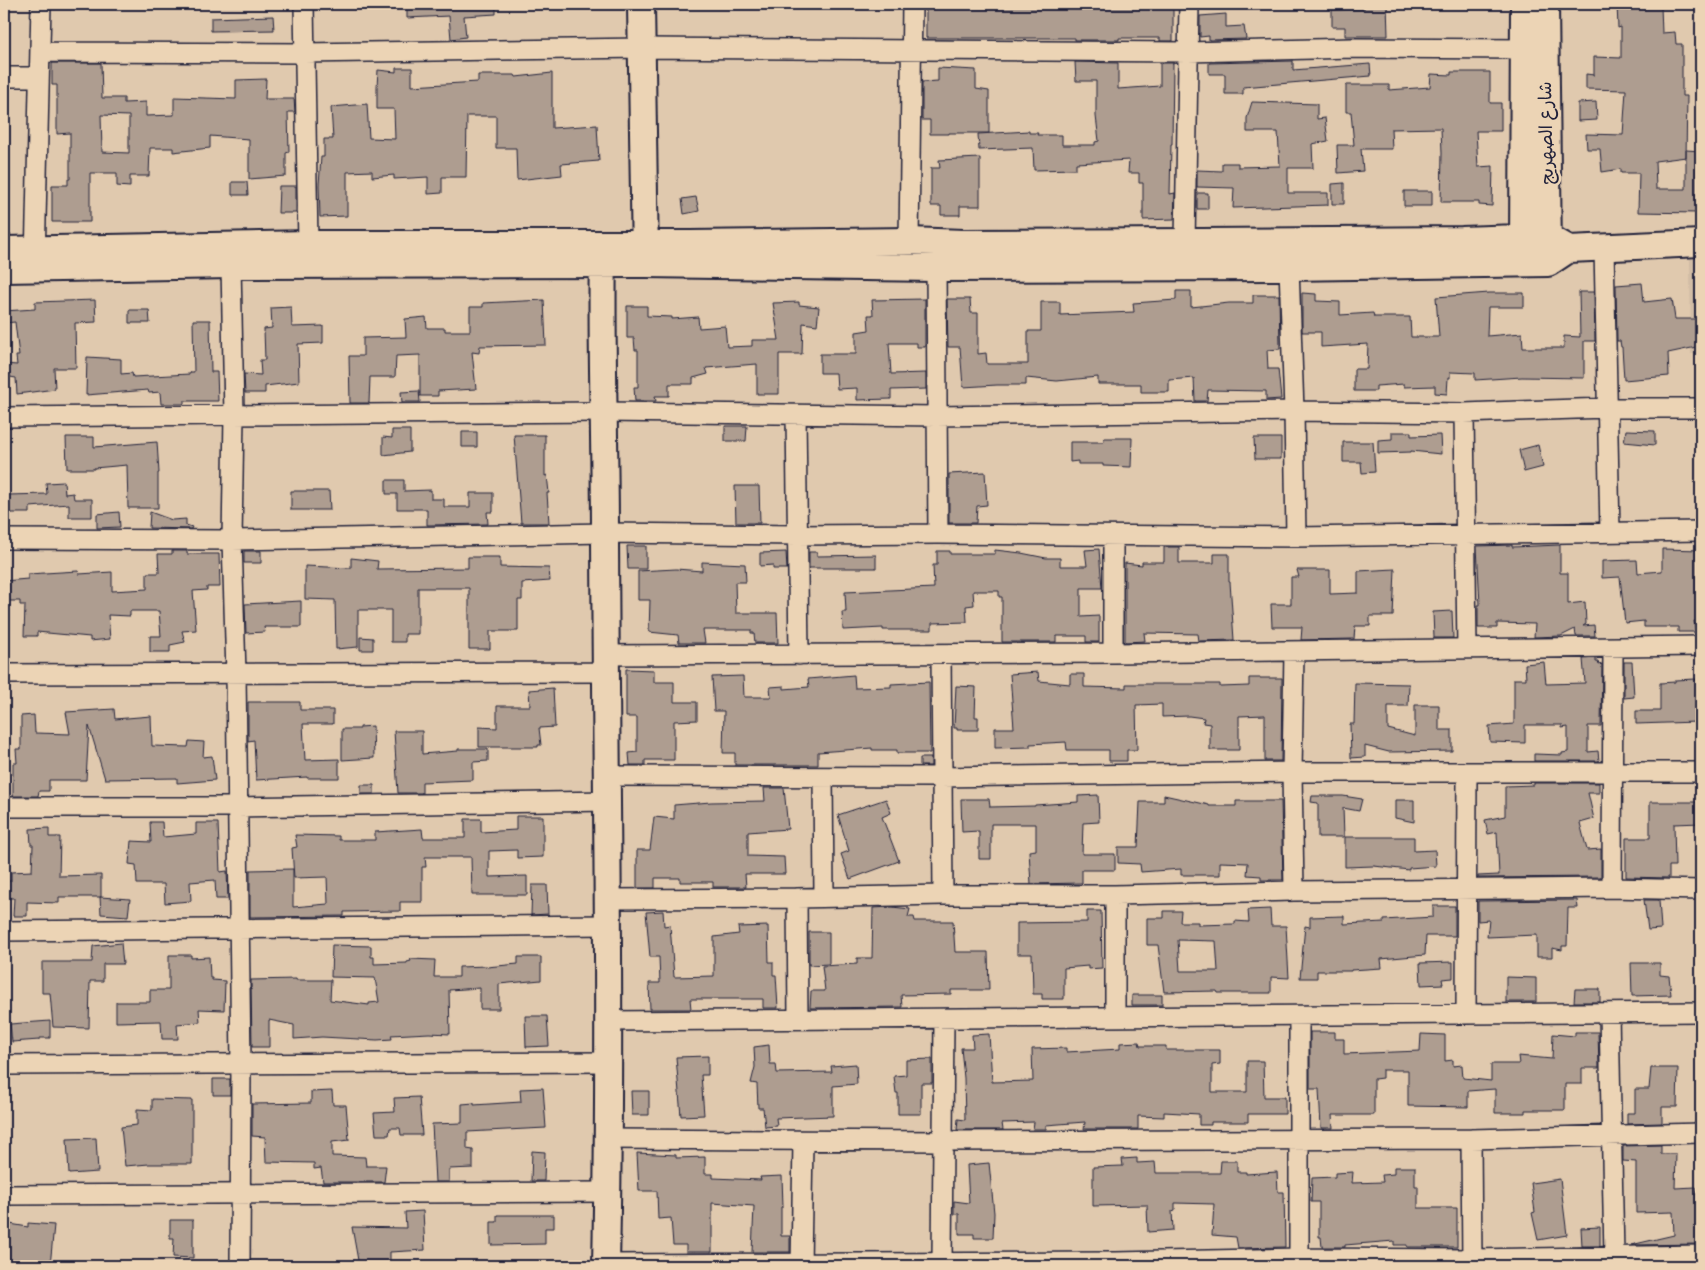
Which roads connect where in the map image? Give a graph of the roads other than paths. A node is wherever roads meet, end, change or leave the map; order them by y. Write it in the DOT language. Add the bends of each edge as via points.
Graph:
graph roads {
  1 [pos="41,4"];
  2 [pos="304,4"];
  3 [pos="640,4"];
  4 [pos="912,4"];
  5 [pos="1189,4"];
  6 [pos="1524,4"];
  7 [pos="1545,4"];
  8 [pos="642,48"];
  9 [pos="1524,49"];
  10 [pos="910,50"];
  11 [pos="41,52"];
  12 [pos="1188,52"];
  13 [pos="304,53"];
  14 [pos="4,77"];
  15 [pos="39,77"];
  16 [pos="909,241"];
  17 [pos="1185,242"];
  18 [pos="1701,243"];
  19 [pos="308,244"];
  20 [pos="1604,248"];
  21 [pos="4,250"];
  22 [pos="1542,250"];
  23 [pos="603,254"];
  24 [pos="645,254"];
  25 [pos="35,259"];
  26 [pos="231,265"];
  27 [pos="1289,266"];
  28 [pos="936,268"];
  29 [pos="4,269"];
  30 [pos="1606,408"];
  31 [pos="1701,408"];
  32 [pos="1294,411"];
  33 [pos="604,412"];
  34 [pos="1464,413"];
  35 [pos="234,415"];
  36 [pos="796,415"];
  37 [pos="936,416"];
  38 [pos="4,417"];
  39 [pos="1701,531"];
  40 [pos="1610,532"];
  41 [pos="605,533"];
  42 [pos="938,534"];
  43 [pos="1466,534"];
  44 [pos="797,535"];
  45 [pos="1113,536"];
  46 [pos="1296,537"];
  47 [pos="4,539"];
  48 [pos="232,540"];
  49 [pos="1701,646"];
  50 [pos="1613,648"];
  51 [pos="1467,649"];
  52 [pos="1294,652"];
  53 [pos="941,654"];
  54 [pos="1113,654"];
  55 [pos="799,655"];
  56 [pos="605,663"];
  57 [pos="4,674"];
  58 [pos="236,674"];
  59 [pos="1292,772"];
  60 [pos="1701,772"];
  61 [pos="1467,773"];
  62 [pos="1613,773"];
  63 [pos="607,776"];
  64 [pos="824,777"];
  65 [pos="942,777"];
  66 [pos="608,801"];
  67 [pos="4,807"];
  68 [pos="238,807"];
  69 [pos="1612,888"];
  70 [pos="1466,889"];
  71 [pos="1701,890"];
  72 [pos="1294,891"];
  73 [pos="944,895"];
  74 [pos="1114,895"];
  75 [pos="797,898"];
  76 [pos="824,898"];
  77 [pos="608,899"];
  78 [pos="608,926"];
  79 [pos="240,929"];
  80 [pos="4,931"];
  81 [pos="1701,1012"];
  82 [pos="1466,1014"];
  83 [pos="1609,1014"];
  84 [pos="1299,1016"];
  85 [pos="1115,1018"];
  86 [pos="798,1019"];
  87 [pos="944,1019"];
  88 [pos="609,1021"];
  89 [pos="609,1062"];
  90 [pos="241,1064"];
  91 [pos="4,1065"];
  92 [pos="1701,1133"];
  93 [pos="1612,1134"];
  94 [pos="1470,1139"];
  95 [pos="607,1140"];
  96 [pos="1300,1140"];
  97 [pos="803,1141"];
  98 [pos="942,1141"];
  99 [pos="240,1192"];
  100 [pos="607,1192"];
  101 [pos="4,1194"];
  102 [pos="1614,1256"];
  103 [pos="1701,1256"];
  104 [pos="1299,1258"];
  105 [pos="942,1262"];
  106 [pos="1472,1263"];
  107 [pos="1116,1264"];
  108 [pos="606,1265"];
  109 [pos="801,1265"];
  110 [pos="240,1266"];
  1 -- 11 [label="street"];
  2 -- 13 [label="street"];
  3 -- 8 [label="main road"];
  4 -- 10 [label="street"];
  5 -- 12 [label="street"];
  6 -- 9 [label="main road"];
  7 -- 22 [label="main road, شارع الصهريج"];
  8 -- 10 [label="street"];
  8 -- 13 [label="street"];
  8 -- 24 [label="main road"];
  9 -- 12 [label="street" via="1352,48"];
  9 -- 22 [label="main road"];
  10 -- 12 [label="street"];
  10 -- 16 [label="street"];
  11 -- 13 [label="street"];
  11 -- 15 [label="street"];
  12 -- 17 [label="street"];
  13 -- 19 [label="street"];
  14 -- 15 [label="street"];
  15 -- 25 [label="street"];
  16 -- 17 [label="main road"];
  16 -- 24 [label="main road"];
  17 -- 22 [label="main road" via="1462,240"];
  18 -- 20 [label="main road"];
  19 -- 23 [label="main road"];
  19 -- 25 [label="main road"];
  20 -- 22 [label="main road"];
  20 -- 30 [label="street"];
  21 -- 25 [label="main road"];
  22 -- 27 [label="main road"];
  23 -- 24 [label="main road"];
  23 -- 26 [label="main road"];
  23 -- 33 [label="main road"];
  24 -- 28 [label="main road"];
  25 -- 26 [label="main road"];
  25 -- 29 [label="main road"];
  26 -- 35 [label="street"];
  27 -- 28 [label="main road"];
  27 -- 32 [label="street"];
  28 -- 37 [label="street"];
  30 -- 31 [label="street"];
  30 -- 34 [label="street"];
  30 -- 40 [label="street"];
  32 -- 34 [label="street"];
  32 -- 37 [label="street"];
  32 -- 46 [label="street"];
  33 -- 35 [label="street"];
  33 -- 36 [label="street"];
  33 -- 41 [label="main road"];
  34 -- 43 [label="street"];
  35 -- 38 [label="street"];
  35 -- 48 [label="street"];
  36 -- 37 [label="street"];
  36 -- 44 [label="street"];
  37 -- 42 [label="street"];
  39 -- 40 [label="street"];
  40 -- 43 [label="street"];
  41 -- 44 [label="street"];
  41 -- 48 [label="street"];
  41 -- 56 [label="main road"];
  42 -- 44 [label="street"];
  42 -- 45 [label="street"];
  43 -- 46 [label="street"];
  43 -- 51 [label="street"];
  44 -- 55 [label="street"];
  45 -- 46 [label="street"];
  45 -- 54 [label="street"];
  47 -- 48 [label="street"];
  48 -- 58 [label="street"];
  49 -- 50 [label="street"];
  50 -- 51 [label="street"];
  50 -- 62 [label="street"];
  51 -- 52 [label="street"];
  52 -- 54 [label="street"];
  52 -- 59 [label="street"];
  53 -- 54 [label="street"];
  53 -- 55 [label="street"];
  53 -- 65 [label="street"];
  55 -- 56 [label="street"];
  56 -- 58 [label="street"];
  56 -- 63 [label="main road"];
  57 -- 58 [label="street"];
  58 -- 68 [label="street"];
  59 -- 61 [label="street"];
  59 -- 65 [label="street"];
  59 -- 72 [label="street"];
  60 -- 62 [label="street"];
  61 -- 62 [label="street"];
  61 -- 70 [label="street"];
  62 -- 69 [label="street"];
  63 -- 64 [label="street"];
  63 -- 66 [label="main road"];
  64 -- 65 [label="street"];
  64 -- 76 [label="street"];
  65 -- 73 [label="street"];
  66 -- 68 [label="street"];
  66 -- 77 [label="main road"];
  67 -- 68 [label="street"];
  68 -- 79 [label="street"];
  69 -- 70 [label="street"];
  69 -- 71 [label="street"];
  70 -- 72 [label="street"];
  70 -- 82 [label="street"];
  72 -- 74 [label="street"];
  73 -- 74 [label="street"];
  73 -- 76 [label="street"];
  74 -- 85 [label="street"];
  75 -- 76 [label="street"];
  75 -- 77 [label="street"];
  75 -- 86 [label="street"];
  77 -- 78 [label="main road"];
  78 -- 79 [label="street"];
  78 -- 88 [label="main road"];
  79 -- 80 [label="street"];
  79 -- 90 [label="street"];
  81 -- 83 [label="street"];
  82 -- 83 [label="street"];
  82 -- 84 [label="street"];
  83 -- 93 [label="street"];
  84 -- 85 [label="street"];
  84 -- 96 [label="street"];
  85 -- 87 [label="street"];
  86 -- 87 [label="street"];
  86 -- 88 [label="street"];
  87 -- 98 [label="street"];
  88 -- 89 [label="main road"];
  89 -- 90 [label="street"];
  89 -- 95 [label="main road"];
  90 -- 91 [label="street"];
  90 -- 99 [label="street"];
  92 -- 93 [label="street"];
  93 -- 94 [label="street"];
  93 -- 102 [label="street"];
  94 -- 96 [label="street"];
  94 -- 106 [label="street"];
  95 -- 97 [label="street"];
  95 -- 100 [label="main road"];
  96 -- 98 [label="street"];
  96 -- 104 [label="street"];
  97 -- 98 [label="street"];
  97 -- 109 [label="street"];
  98 -- 105 [label="street"];
  99 -- 100 [label="street"];
  99 -- 101 [label="street"];
  99 -- 110 [label="street"];
  100 -- 108 [label="main road"];
  102 -- 103 [label="street"];
  102 -- 106 [label="street"];
  104 -- 106 [label="street"];
  104 -- 107 [label="street"];
  105 -- 107 [label="street"];
  105 -- 109 [label="street"];
  108 -- 109 [label="street"];
}
